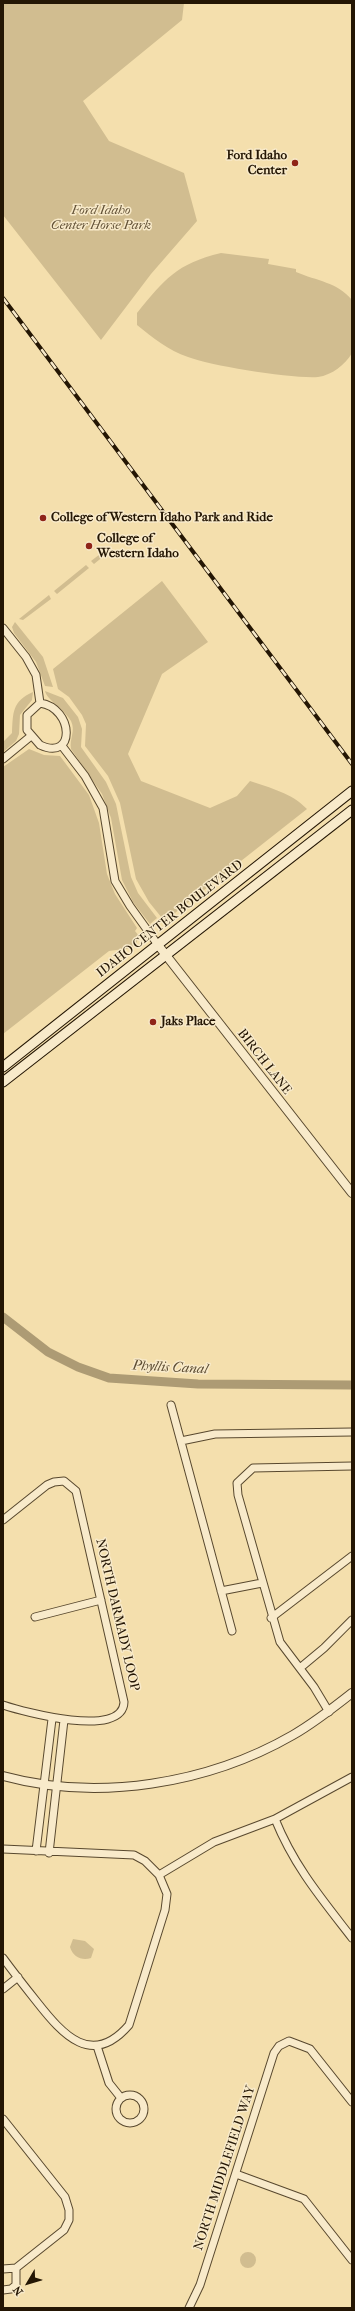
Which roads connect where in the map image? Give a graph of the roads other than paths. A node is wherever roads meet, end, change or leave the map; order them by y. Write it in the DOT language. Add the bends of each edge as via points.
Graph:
graph roads {
  1 [pos="3,628"];
  2 [pos="40,703"];
  3 [pos="31,736"];
  4 [pos="62,746"];
  5 [pos="3,759"];
  6 [pos="352,791"];
  7 [pos="352,810"];
  8 [pos="158,945"];
  9 [pos="167,956"];
  10 [pos="3,1067"];
  11 [pos="3,1082"];
  12 [pos="352,1193"];
  13 [pos="171,1405"];
  14 [pos="352,1432"];
  15 [pos="181,1441"];
  16 [pos="352,1466"];
  17 [pos="3,1520"];
  18 [pos="352,1556"];
  19 [pos="262,1583"];
  20 [pos="221,1591"];
  21 [pos="101,1600"];
  22 [pos="35,1616"];
  23 [pos="271,1618"];
  24 [pos="352,1620"];
  25 [pos="232,1631"];
  26 [pos="300,1668"];
  27 [pos="352,1693"];
  28 [pos="3,1706"];
  29 [pos="329,1712"];
  30 [pos="52,1719"];
  31 [pos="64,1720"];
  32 [pos="3,1776"];
  33 [pos="351,1780"];
  34 [pos="44,1784"];
  35 [pos="56,1785"];
  36 [pos="275,1819"];
  37 [pos="3,1849"];
  38 [pos="36,1851"];
  39 [pos="49,1853"];
  40 [pos="159,1875"];
  41 [pos="352,1938"];
  42 [pos="3,1958"];
  43 [pos="18,1977"];
  44 [pos="3,1990"];
  45 [pos="97,2046"];
  46 [pos="121,2098"];
  47 [pos="352,2102"];
  48 [pos="3,2119"];
  49 [pos="236,2174"];
  50 [pos="352,2260"];
  51 [pos="16,2268"];
  52 [pos="3,2269"];
  53 [pos="3,2290"];
  54 [pos="189,2308"];
  1 -- 2 [label="street" via="26,657 36,675"];
  2 -- 3 [label="street" via="27,716 27,730"];
  2 -- 4 [label="street" via="48,704 55,709 66,724 67,736"];
  3 -- 4 [label="street" via="44,747"];
  3 -- 5 [label="street"];
  4 -- 8 [label="street" via="85,776 103,808 115,881"];
  6 -- 8 [label="main road, IDAHO CENTER BOULEVARD"];
  7 -- 9 [label="main road, IDAHO CENTER BOULEVARD"];
  8 -- 9 [label="street, BIRCH LANE"];
  8 -- 10 [label="main road, IDAHO CENTER BOULEVARD"];
  9 -- 11 [label="main road, IDAHO CENTER BOULEVARD"];
  9 -- 12 [label="street, BIRCH LANE"];
  13 -- 15 [label="street"];
  14 -- 15 [label="street" via="215,1434"];
  15 -- 20 [label="street"];
  16 -- 19 [label="street" via="253,1468 237,1483"];
  17 -- 21 [label="street, NORTH DARMADY LOOP" via="47,1485 64,1481 69,1483 76,1491"];
  18 -- 23 [label="street"];
  19 -- 20 [label="street"];
  19 -- 23 [label="street"];
  20 -- 25 [label="street"];
  21 -- 22 [label="street"];
  21 -- 31 [label="street, NORTH DARMADY LOOP" via="124,1707 118,1716 108,1720"];
  23 -- 26 [label="street" via="280,1642"];
  24 -- 26 [label="street"];
  26 -- 29 [label="street"];
  27 -- 29 [label="street"];
  28 -- 30 [label="street, NORTH DARMADY LOOP"];
  29 -- 35 [label="street" via="294,1735 264,1750 204,1772 156,1782 101,1787"];
  30 -- 31 [label="street, NORTH DARMADY LOOP"];
  30 -- 34 [label="street"];
  31 -- 35 [label="street"];
  32 -- 34 [label="street"];
  33 -- 36 [label="street"];
  34 -- 35 [label="street"];
  34 -- 38 [label="street"];
  35 -- 39 [label="street"];
  36 -- 40 [label="street" via="214,1842"];
  36 -- 41 [label="street" via="285,1843 306,1879"];
  37 -- 38 [label="street"];
  38 -- 39 [label="street"];
  39 -- 40 [label="street" via="134,1855 145,1861"];
  40 -- 45 [label="street" via="167,1894 165,1910 129,2025 119,2036"];
  42 -- 43 [label="street"];
  43 -- 44 [label="street"];
  43 -- 45 [label="street" via="67,2036"];
  45 -- 46 [label="street" via="109,2083"];
  47 -- 49 [label="street, NORTH MIDDLEFIELD WAY" via="310,2049 288,2041 274,2053"];
  48 -- 51 [label="street" via="65,2198 70,2210 64,2230"];
  49 -- 50 [label="street" via="304,2199"];
  49 -- 54 [label="street, NORTH MIDDLEFIELD WAY" via="200,2285"];
  51 -- 52 [label="street"];
  51 -- 53 [label="street" via="16,2285"];
}
